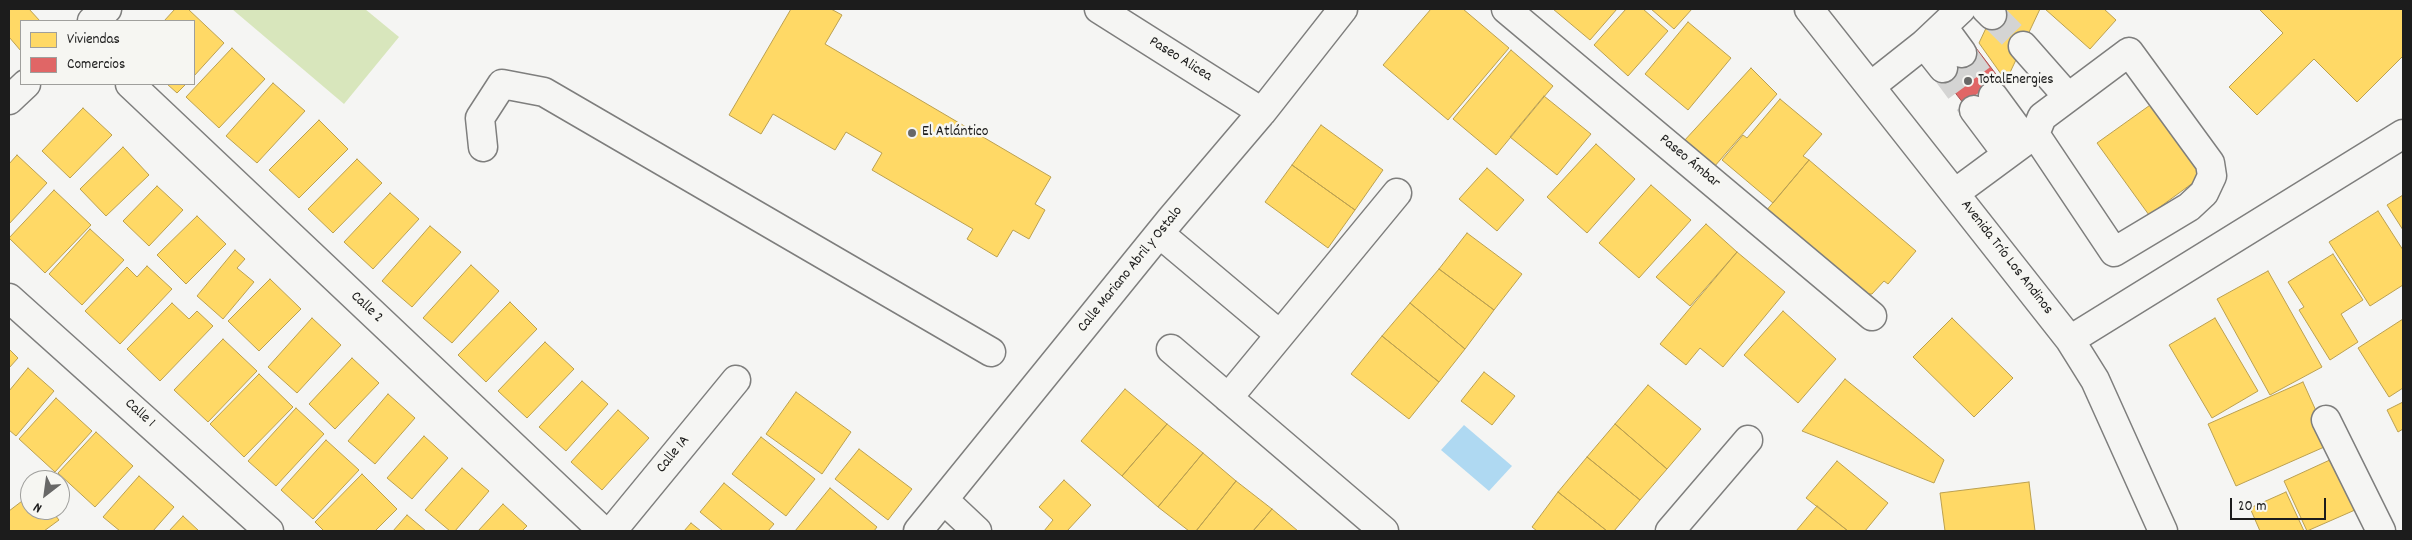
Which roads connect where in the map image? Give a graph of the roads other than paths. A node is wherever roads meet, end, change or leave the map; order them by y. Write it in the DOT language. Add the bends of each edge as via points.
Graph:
graph roads {
  1 [pos="107,9"];
  2 [pos="1098,9"];
  3 [pos="1343,9"];
  4 [pos="1506,9"];
  5 [pos="1810,9"];
  6 [pos="93,20"];
  7 [pos="1943,26"];
  8 [pos="2023,46"];
  9 [pos="1952,60"];
  10 [pos="25,85"];
  11 [pos="131,85"];
  12 [pos="1870,86"];
  13 [pos="2068,97"];
  14 [pos="9,100"];
  15 [pos="1984,103"];
  16 [pos="1262,112"];
  17 [pos="2403,134"];
  18 [pos="2022,143"];
  19 [pos="483,147"];
  20 [pos="1397,193"];
  21 [pos="1955,193"];
  22 [pos="1160,234"];
  23 [pos="9,298"];
  24 [pos="1872,316"];
  25 [pos="1279,334"];
  26 [pos="2070,340"];
  27 [pos="1171,349"];
  28 [pos="991,352"];
  29 [pos="736,380"];
  30 [pos="1228,398"];
  31 [pos="2326,420"];
  32 [pos="1748,440"];
  33 [pos="944,500"];
  34 [pos="269,531"];
  35 [pos="603,531"];
  36 [pos="612,531"];
  37 [pos="918,531"];
  38 [pos="978,531"];
  39 [pos="1384,531"];
  40 [pos="1670,531"];
  41 [pos="2163,531"];
  42 [pos="2381,531"];
  1 -- 6 [label="street"];
  2 -- 16 [label="street, Paseo Alicea"];
  3 -- 16 [label="street, Calle Mariano Abril y Ostalo"];
  4 -- 24 [label="street, Paseo Ámbar"];
  5 -- 12 [label="street, Avenida Trío Los Andinos"];
  7 -- 9 [label="street"];
  7 -- 12 [label="street"];
  8 -- 13 [label="street"];
  10 -- 14 [label="street"];
  11 -- 35 [label="street, Calle 2"];
  12 -- 21 [label="street, Avenida Trío Los Andinos"];
  13 -- 18 [label="street" via="2042,117"];
  13 -- 18 [label="street" via="2129,52 2210,163 2212,176 2204,193 2189,207 2114,252"];
  15 -- 18 [label="street"];
  16 -- 22 [label="street, Calle Mariano Abril y Ostalo"];
  17 -- 26 [label="street"];
  18 -- 21 [label="street"];
  19 -- 28 [label="street" via="480,118 502,84 544,92"];
  20 -- 25 [label="street"];
  21 -- 26 [label="street, Avenida Trío Los Andinos"];
  22 -- 25 [label="street"];
  22 -- 33 [label="street, Calle Mariano Abril y Ostalo"];
  23 -- 34 [label="street, Calle 1"];
  25 -- 30 [label="street"];
  26 -- 41 [label="street, Avenida Trío Los Andinos" via="2095,380"];
  27 -- 30 [label="street"];
  29 -- 36 [label="street, Calle 1A"];
  30 -- 39 [label="street"];
  31 -- 42 [label="street"];
  32 -- 40 [label="street"];
  33 -- 37 [label="street, Calle Mariano Abril y Ostalo"];
  33 -- 38 [label="street"];
}
